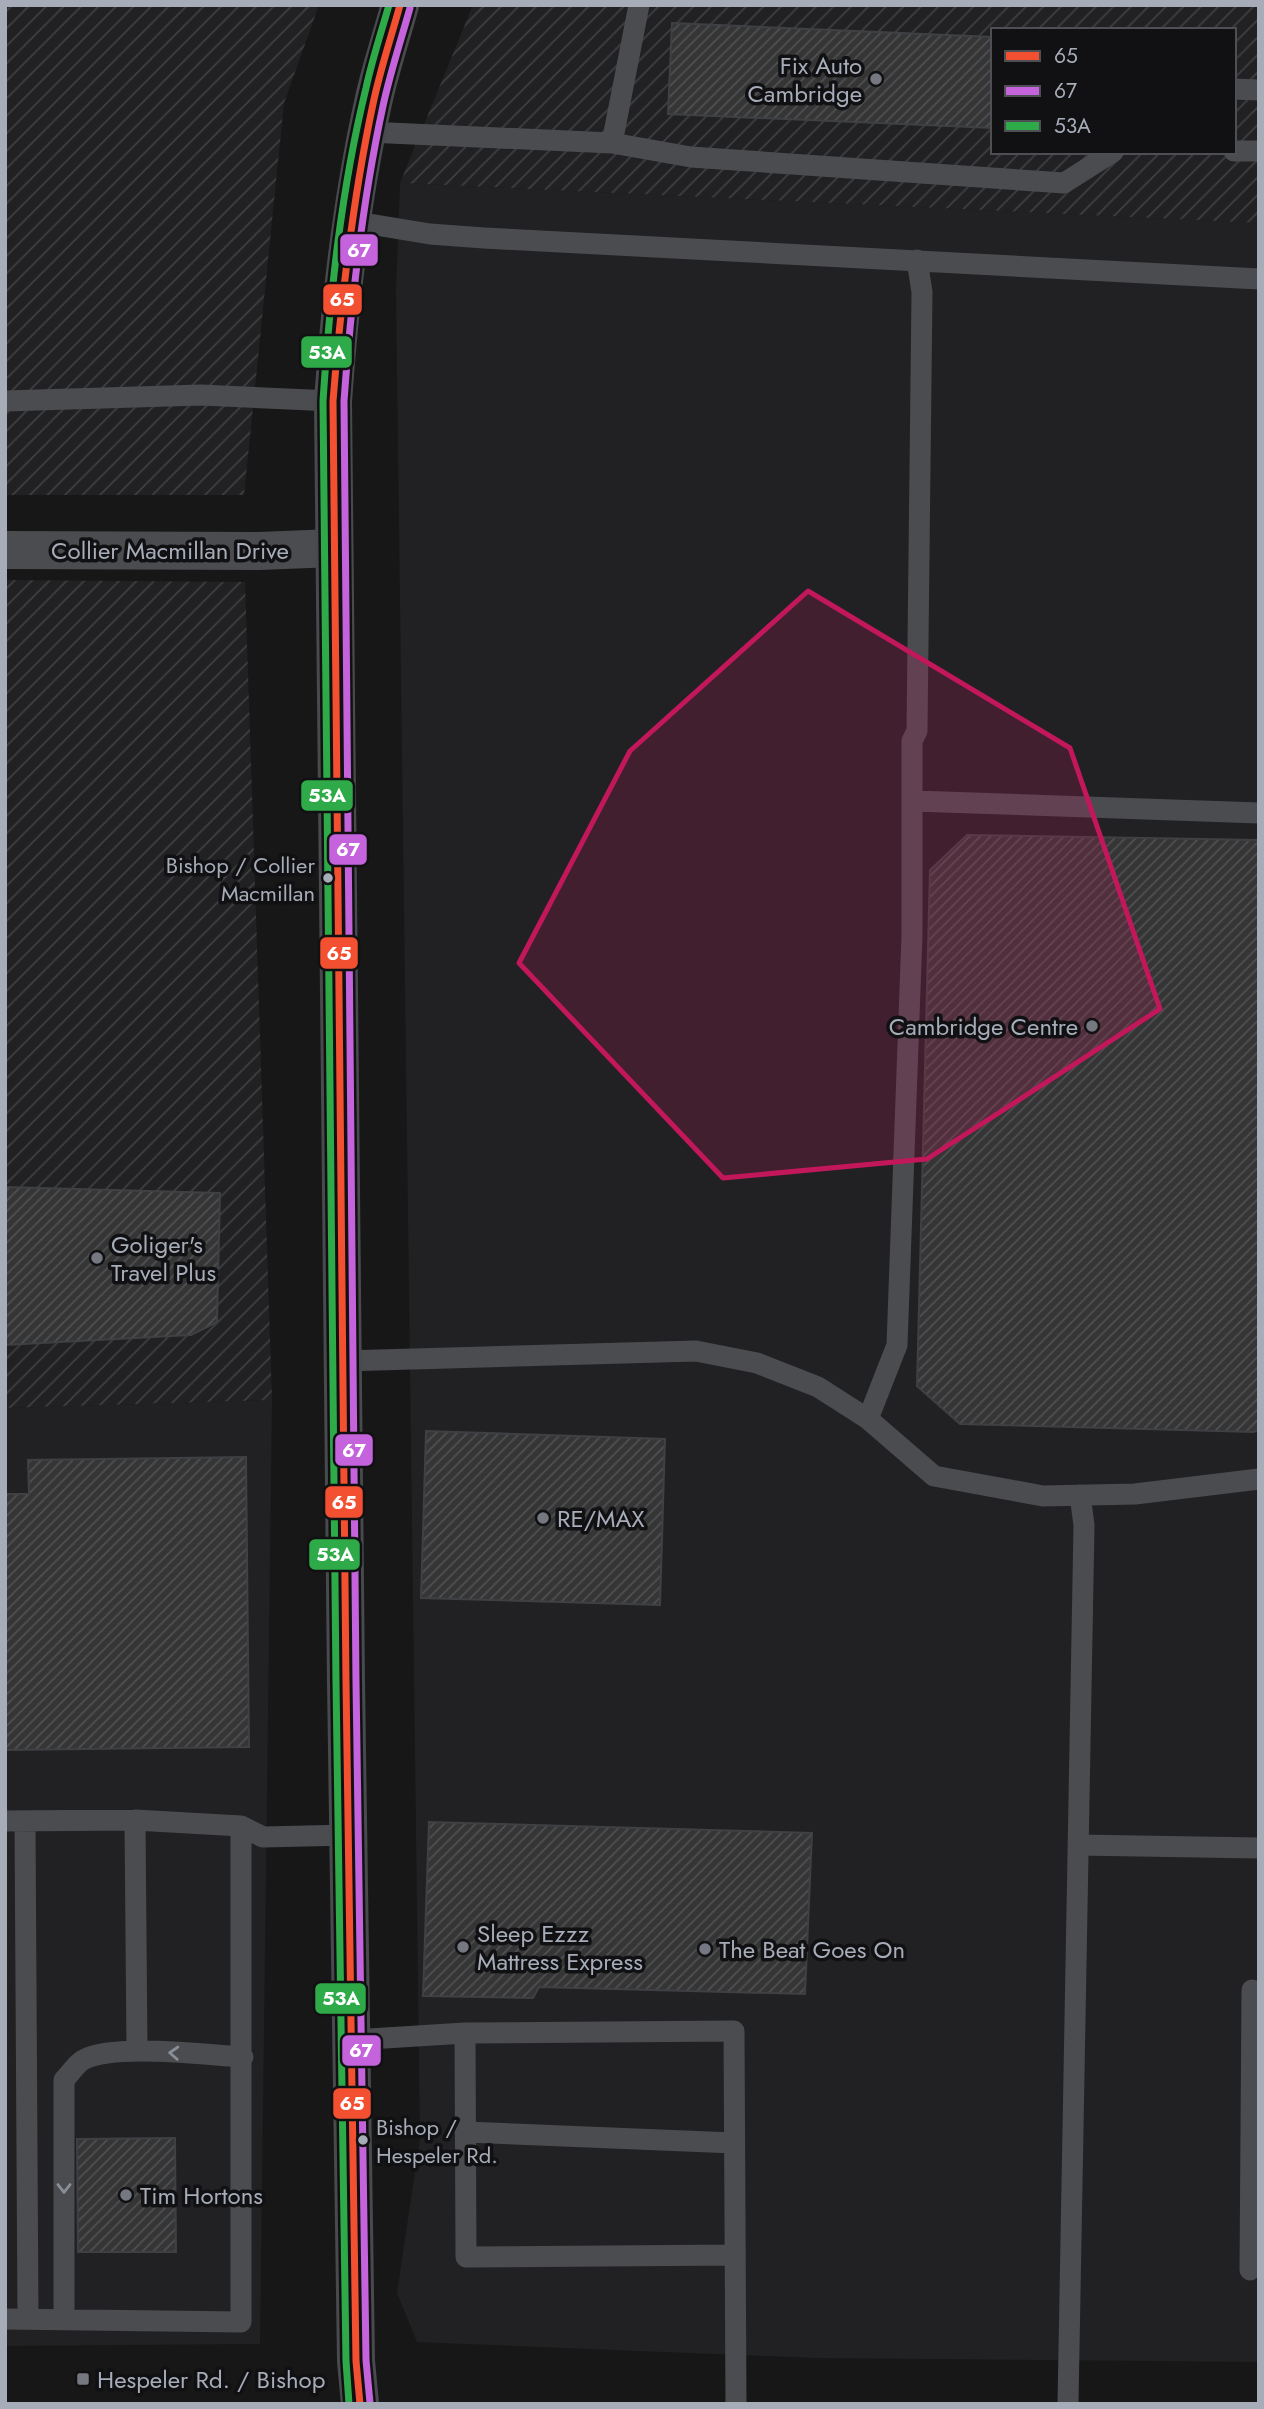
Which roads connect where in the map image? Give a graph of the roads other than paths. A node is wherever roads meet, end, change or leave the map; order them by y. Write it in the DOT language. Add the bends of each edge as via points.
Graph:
graph roads {
  1 [pos="400,5"];
  2 [pos="639,5"];
  3 [pos="1236,89"];
  4 [pos="1259,90"];
  5 [pos="368,132"];
  6 [pos="612,144"];
  7 [pos="1236,151"];
  8 [pos="1259,151"];
  9 [pos="1110,154"];
  10 [pos="351,221"];
  11 [pos="917,260"];
  12 [pos="1259,279"];
  13 [pos="5,401"];
  14 [pos="333,401"];
  15 [pos="334,548"];
  16 [pos="5,550"];
  17 [pos="914,801"];
  18 [pos="1259,813"];
  19 [pos="343,1361"];
  20 [pos="868,1419"];
  21 [pos="1259,1479"];
  22 [pos="1080,1495"];
  23 [pos="135,1820"];
  24 [pos="15,1821"];
  25 [pos="241,1826"];
  26 [pos="349,1835"];
  27 [pos="1078,1845"];
  28 [pos="1259,1848"];
  29 [pos="1252,1990"];
  30 [pos="465,2033"];
  31 [pos="353,2040"];
  32 [pos="137,2051"];
  33 [pos="243,2057"];
  34 [pos="465,2132"];
  35 [pos="734,2143"];
  36 [pos="734,2255"];
  37 [pos="1250,2270"];
  38 [pos="28,2318"];
  39 [pos="5,2319"];
  40 [pos="64,2319"];
  41 [pos="360,2404"];
  42 [pos="736,2404"];
  43 [pos="1068,2404"];
  1 -- 5 [label="main road"];
  2 -- 6 [label="lane"];
  3 -- 4 [label="lane"];
  5 -- 6 [label="lane"];
  5 -- 10 [label="main road"];
  6 -- 9 [label="lane" via="691,157 1064,183"];
  7 -- 8 [label="lane"];
  10 -- 11 [label="lane" via="484,238"];
  10 -- 14 [label="main road"];
  11 -- 12 [label="lane"];
  11 -- 17 [label="lane" via="922,335"];
  13 -- 14 [label="lane" via="201,396"];
  14 -- 15 [label="main road"];
  15 -- 16 [label="street, Collier Macmillan Drive"];
  15 -- 19 [label="main road"];
  17 -- 18 [label="lane"];
  17 -- 20 [label="lane" via="897,1345"];
  19 -- 20 [label="lane" via="696,1351 757,1363 818,1387"];
  19 -- 26 [label="main road"];
  20 -- 22 [label="lane" via="934,1476 1043,1496"];
  21 -- 22 [label="lane"];
  22 -- 27 [label="lane" via="1084,1525"];
  23 -- 24 [label="lane"];
  23 -- 25 [label="lane"];
  23 -- 32 [label="lane"];
  24 -- 38 [label="lane"];
  25 -- 26 [label="lane" via="263,1837"];
  25 -- 33 [label="lane"];
  26 -- 31 [label="main road"];
  27 -- 28 [label="lane"];
  27 -- 43 [label="lane"];
  29 -- 37 [label="lane"];
  30 -- 31 [label="lane"];
  30 -- 34 [label="lane"];
  30 -- 35 [label="lane" via="734,2031"];
  31 -- 41 [label="main road"];
  33 -- 32 [label="lane, one-way"];
  32 -- 40 [label="lane, one-way" via="83,2060 64,2080"];
  33 -- 40 [label="lane" via="241,2322"];
  34 -- 35 [label="lane"];
  34 -- 36 [label="lane" via="466,2257"];
  35 -- 36 [label="lane"];
  36 -- 42 [label="lane"];
  38 -- 39 [label="lane"];
  38 -- 40 [label="lane"];
}
